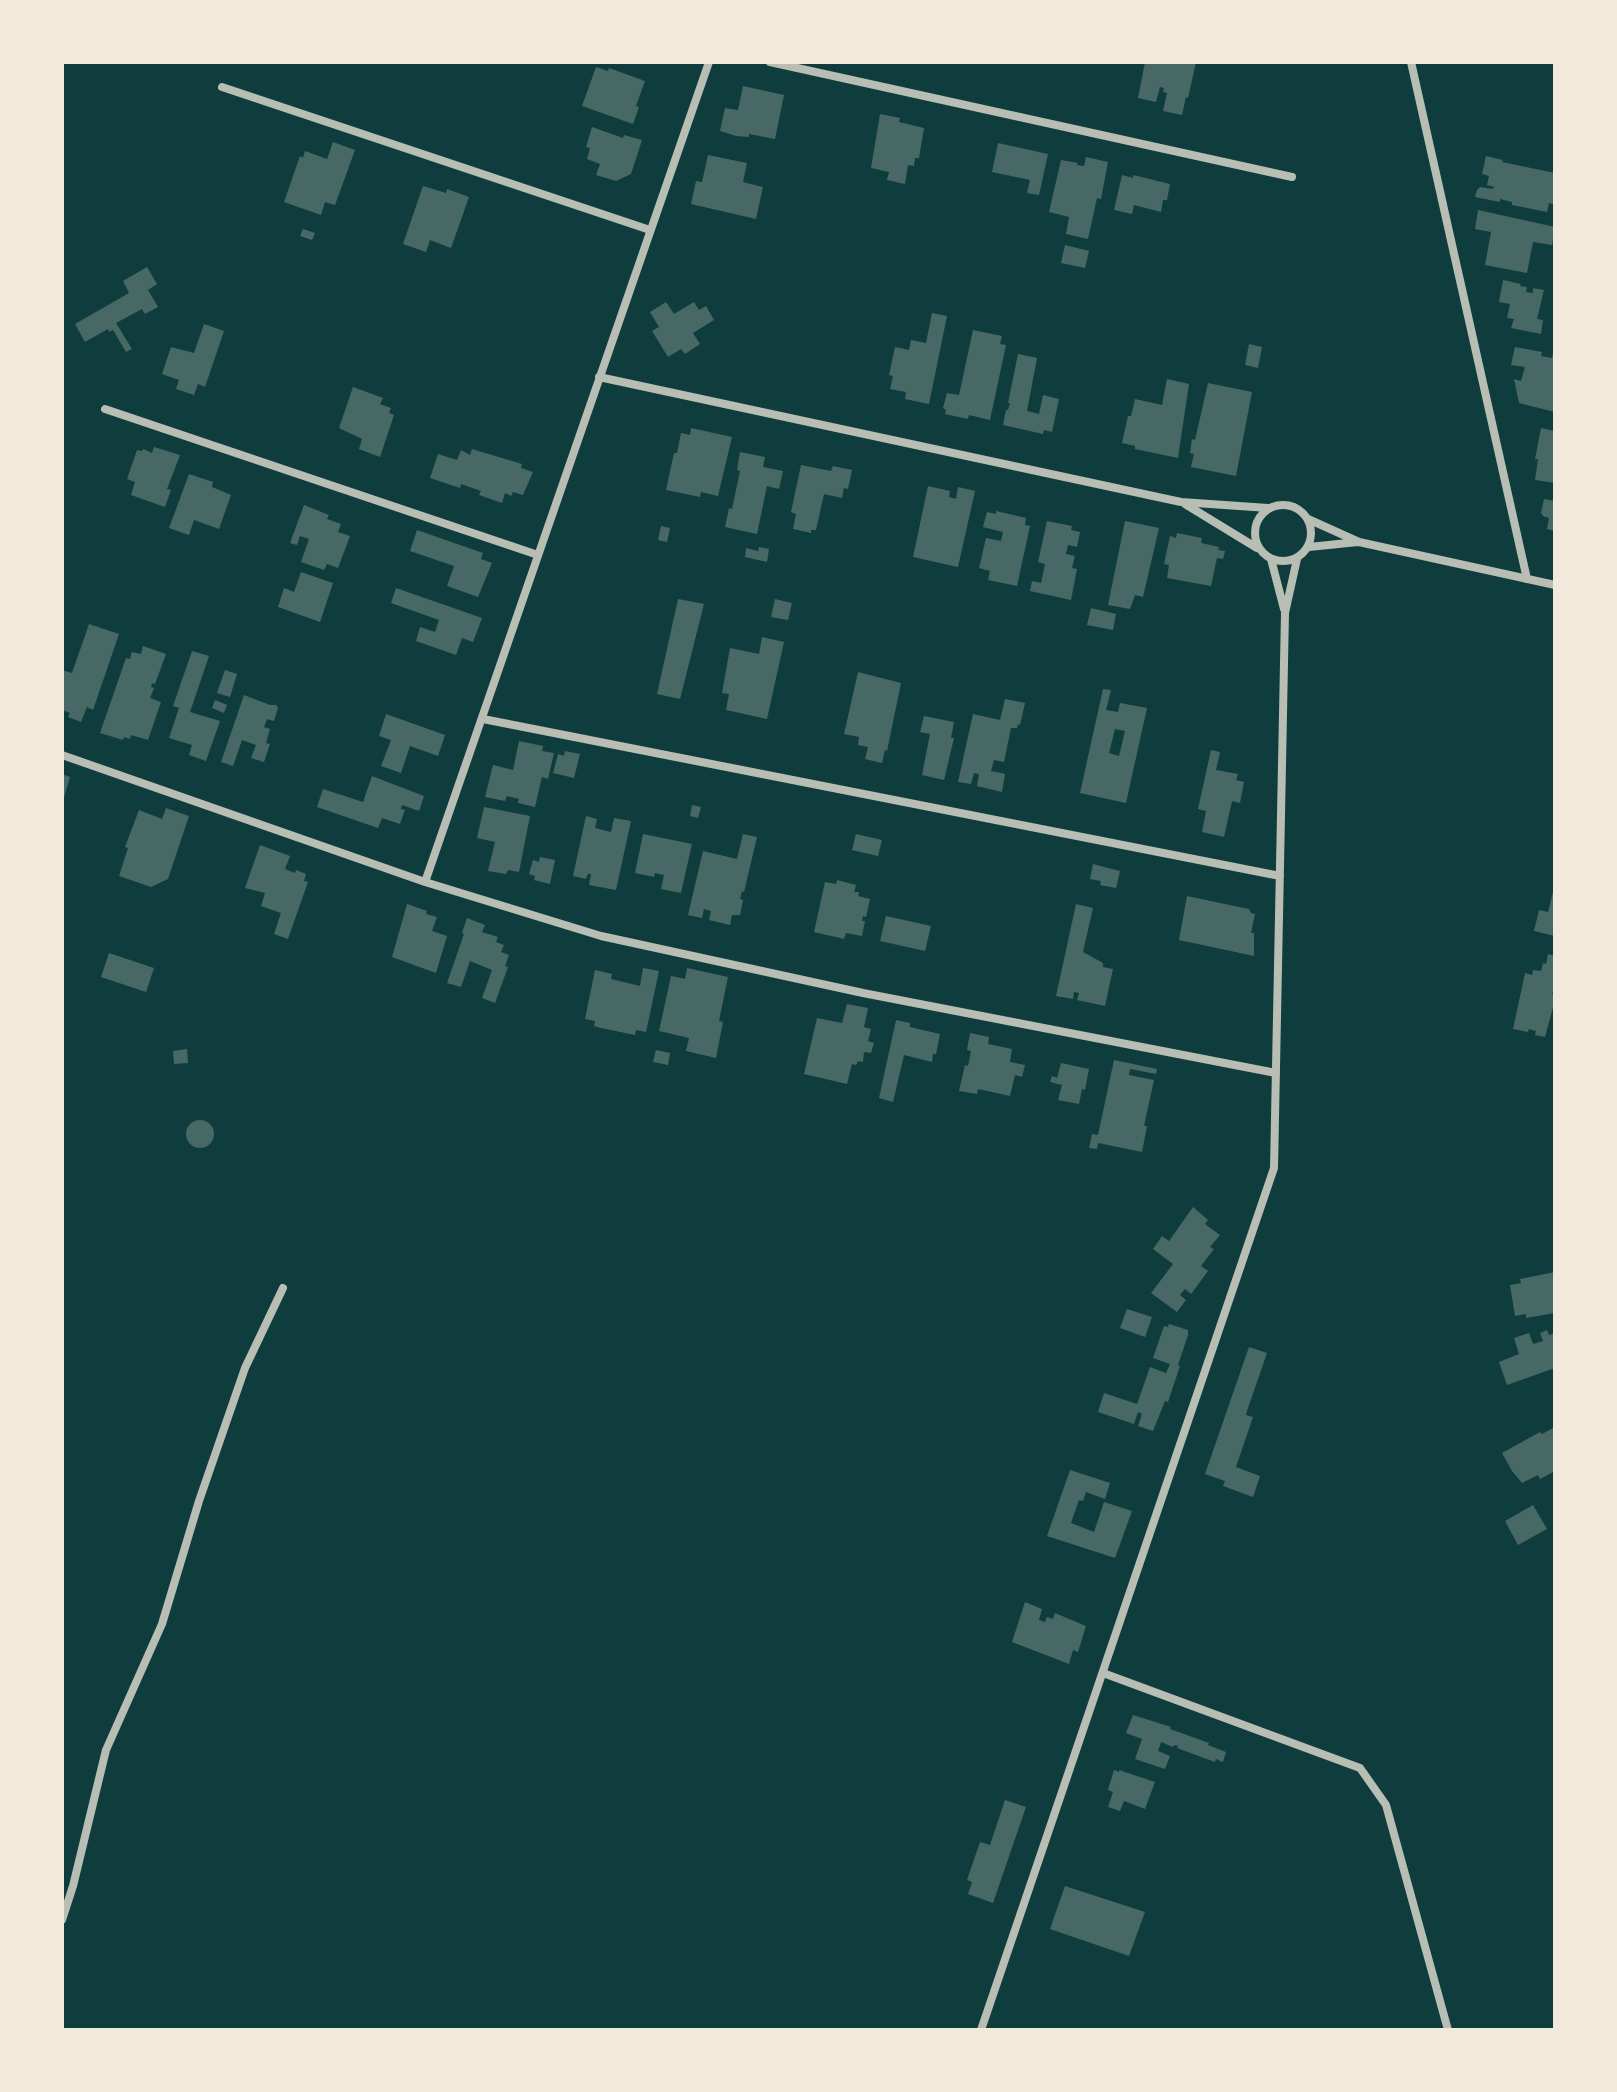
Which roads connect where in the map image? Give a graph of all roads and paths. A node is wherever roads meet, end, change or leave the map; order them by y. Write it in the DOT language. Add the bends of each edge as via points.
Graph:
graph roads {
  1 [pos="709,62"];
  2 [pos="770,62"];
  3 [pos="1411,62"];
  4 [pos="222,87"];
  5 [pos="1292,177"];
  6 [pos="650,230"];
  7 [pos="599,377"];
  8 [pos="105,409"];
  9 [pos="1181,502"];
  10 [pos="1268,508"];
  11 [pos="1308,519"];
  12 [pos="1359,542"];
  13 [pos="1309,547"];
  14 [pos="1257,548"];
  15 [pos="538,555"];
  16 [pos="1271,559"];
  17 [pos="1297,559"];
  18 [pos="1527,579"];
  19 [pos="1555,585"];
  20 [pos="1285,613"];
  21 [pos="483,719"];
  22 [pos="62,755"];
  23 [pos="1280,876"];
  24 [pos="425,882"];
  25 [pos="1276,1073"];
  26 [pos="283,1288"];
  27 [pos="1103,1673"];
  28 [pos="62,1920"];
  29 [pos="981,2030"];
  30 [pos="1448,2030"];
  1 -- 6 [label="street"];
  2 -- 5 [label="street"];
  3 -- 18 [label="street"];
  4 -- 6 [label="street"];
  6 -- 7 [label="street"];
  7 -- 9 [label="street"];
  7 -- 15 [label="street"];
  8 -- 15 [label="street"];
  9 -- 10 [label="street"];
  9 -- 14 [label="street"];
  10 -- 11 [label="street" via="1291,505"];
  10 -- 14 [label="street" via="1255,526"];
  11 -- 12 [label="street"];
  11 -- 13 [label="street"];
  12 -- 13 [label="street"];
  12 -- 18 [label="street"];
  13 -- 17 [label="street"];
  14 -- 16 [label="street"];
  15 -- 21 [label="street"];
  16 -- 17 [label="street"];
  16 -- 20 [label="street"];
  17 -- 20 [label="street"];
  18 -- 19 [label="street"];
  20 -- 23 [label="street"];
  21 -- 23 [label="street"];
  21 -- 24 [label="street"];
  22 -- 24 [label="street"];
  23 -- 25 [label="street"];
  24 -- 25 [label="street" via="601,936"];
  25 -- 27 [label="street" via="1274,1168"];
  26 -- 28 [label="street" via="245,1368 162,1624 106,1750"];
  27 -- 29 [label="street"];
  27 -- 30 [label="street" via="1360,1768 1386,1805"];
}
